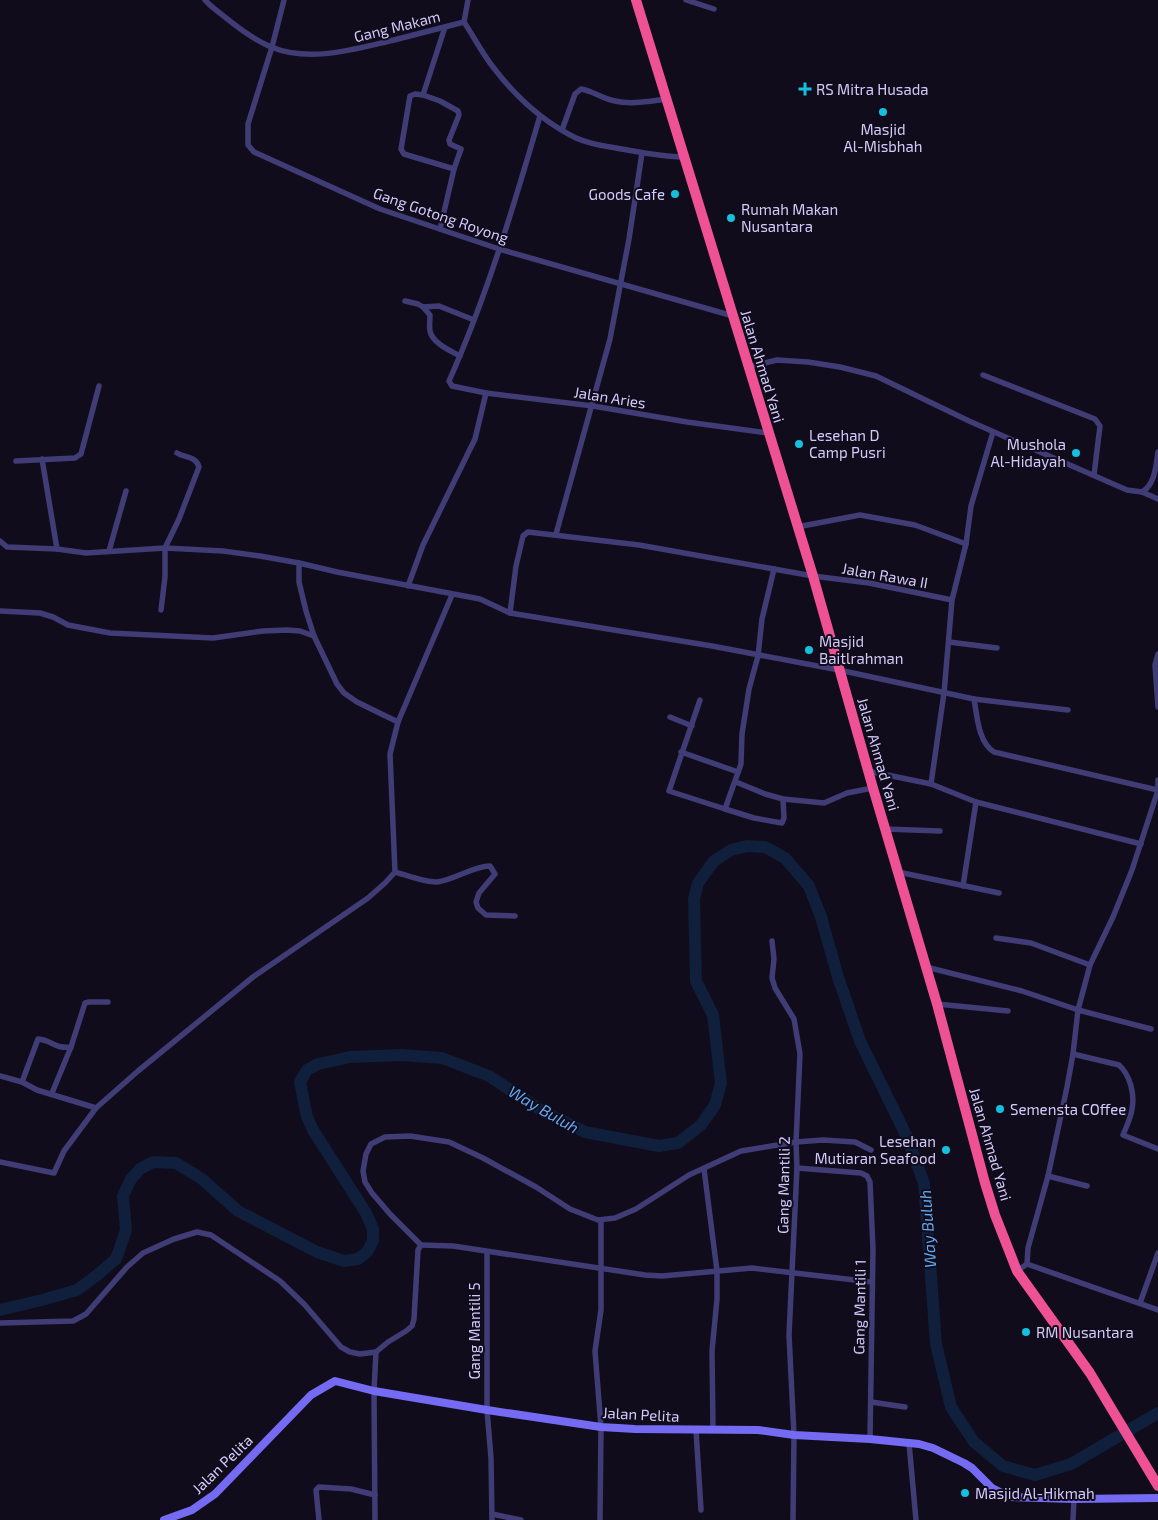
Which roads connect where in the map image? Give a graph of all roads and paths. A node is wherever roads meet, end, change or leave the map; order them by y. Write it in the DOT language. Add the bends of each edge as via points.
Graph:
graph roads {
  1 [pos="205,0"];
  2 [pos="284,0"];
  3 [pos="468,0"];
  4 [pos="636,0"];
  5 [pos="686,0"];
  6 [pos="704,3"];
  7 [pos="714,9"];
  8 [pos="464,22"];
  9 [pos="445,27"];
  10 [pos="272,47"];
  11 [pos="423,96"];
  12 [pos="666,99"];
  13 [pos="540,116"];
  14 [pos="562,130"];
  15 [pos="642,153"];
  16 [pos="684,158"];
  17 [pos="454,169"];
  18 [pos="440,229"];
  19 [pos="499,249"];
  20 [pos="622,284"];
  21 [pos="405,301"];
  22 [pos="423,308"];
  23 [pos="732,316"];
  24 [pos="474,320"];
  25 [pos="460,356"];
  26 [pos="748,367"];
  27 [pos="983,375"];
  28 [pos="99,386"];
  29 [pos="486,393"];
  30 [pos="593,406"];
  31 [pos="993,432"];
  32 [pos="768,433"];
  33 [pos="1158,452"];
  34 [pos="177,453"];
  35 [pos="42,459"];
  36 [pos="16,461"];
  37 [pos="1094,475"];
  38 [pos="126,491"];
  39 [pos="1142,492"];
  40 [pos="1158,498"];
  41 [pos="797,527"];
  42 [pos="556,534"];
  43 [pos="0,541"];
  44 [pos="966,544"];
  45 [pos="165,548"];
  46 [pos="57,549"];
  47 [pos="109,551"];
  48 [pos="299,562"];
  49 [pos="774,569"];
  50 [pos="813,576"];
  51 [pos="408,586"];
  52 [pos="452,595"];
  53 [pos="952,600"];
  54 [pos="161,610"];
  55 [pos="0,611"];
  56 [pos="510,613"];
  57 [pos="314,636"];
  58 [pos="949,642"];
  59 [pos="997,648"];
  60 [pos="1158,654"];
  61 [pos="758,656"];
  62 [pos="839,670"];
  63 [pos="944,693"];
  64 [pos="974,699"];
  65 [pos="700,700"];
  66 [pos="1158,707"];
  67 [pos="1068,710"];
  68 [pos="670,717"];
  69 [pos="398,722"];
  70 [pos="692,726"];
  71 [pos="681,752"];
  72 [pos="868,771"];
  73 [pos="738,772"];
  74 [pos="1158,780"];
  75 [pos="736,782"];
  76 [pos="931,784"];
  77 [pos="873,788"];
  78 [pos="1158,790"];
  79 [pos="783,799"];
  80 [pos="976,802"];
  81 [pos="725,809"];
  82 [pos="885,829"];
  83 [pos="940,831"];
  84 [pos="1141,844"];
  85 [pos="395,872"];
  86 [pos="898,872"];
  87 [pos="963,886"];
  88 [pos="999,893"];
  89 [pos="515,916"];
  90 [pos="996,938"];
  91 [pos="772,941"];
  92 [pos="1090,965"];
  93 [pos="926,967"];
  94 [pos="108,1002"];
  95 [pos="937,1004"];
  96 [pos="1078,1010"];
  97 [pos="1008,1011"];
  98 [pos="1151,1029"];
  99 [pos="71,1047"];
  100 [pos="1073,1054"];
  101 [pos="0,1076"];
  102 [pos="22,1082"];
  103 [pos="52,1094"];
  104 [pos="96,1108"];
  105 [pos="796,1142"];
  106 [pos="1158,1149"];
  107 [pos="871,1150"];
  108 [pos="0,1162"];
  109 [pos="797,1168"];
  110 [pos="704,1169"];
  111 [pos="1048,1176"];
  112 [pos="1088,1186"];
  113 [pos="601,1220"];
  114 [pos="421,1245"];
  115 [pos="487,1252"];
  116 [pos="1158,1253"];
  117 [pos="1027,1264"];
  118 [pos="601,1268"];
  119 [pos="717,1271"];
  120 [pos="1017,1271"];
  121 [pos="793,1273"];
  122 [pos="872,1282"];
  123 [pos="1140,1303"];
  124 [pos="1158,1310"];
  125 [pos="0,1323"];
  126 [pos="376,1352"];
  127 [pos="374,1391"];
  128 [pos="871,1402"];
  129 [pos="905,1407"];
  130 [pos="487,1410"];
  131 [pos="601,1426"];
  132 [pos="696,1430"];
  133 [pos="713,1430"];
  134 [pos="794,1435"];
  135 [pos="870,1439"];
  136 [pos="909,1443"];
  137 [pos="1158,1486"];
  138 [pos="375,1496"];
  139 [pos="1158,1498"];
  140 [pos="1074,1499"];
  141 [pos="701,1510"];
  142 [pos="492,1517"];
  143 [pos="164,1520"];
  144 [pos="319,1520"];
  145 [pos="375,1520"];
  146 [pos="521,1520"];
  147 [pos="600,1520"];
  148 [pos="793,1520"];
  149 [pos="916,1520"];
  150 [pos="1073,1520"];
  1 -- 10 [label="street, Gang Makam" via="252,38"];
  2 -- 10 [label="street, Gang Gotong Royong"];
  3 -- 8 [label="street"];
  4 -- 12 [label="highway, Jalan Ahmad Yani"];
  5 -- 6 [label="street"];
  6 -- 7 [label="street"];
  8 -- 9 [label="street, Gang Makam"];
  8 -- 13 [label="street, Gang Makam" via="492,66"];
  9 -- 10 [label="street, Gang Makam" via="345,51 308,54"];
  9 -- 11 [label="street"];
  10 -- 18 [label="street, Gang Gotong Royong" via="248,124 248,145 254,152 380,209"];
  11 -- 17 [label="street" via="458,111 449,140 450,144 461,149"];
  11 -- 17 [label="street" via="410,96 402,152"];
  12 -- 14 [label="street" via="627,103 580,89 575,94"];
  12 -- 16 [label="highway, Jalan Ahmad Yani"];
  13 -- 14 [label="street, Gang Makam"];
  13 -- 19 [label="street"];
  14 -- 15 [label="street, Gang Makam" via="592,144"];
  15 -- 16 [label="street, Gang Makam"];
  15 -- 20 [label="street"];
  16 -- 23 [label="highway, Jalan Ahmad Yani"];
  17 -- 18 [label="street"];
  18 -- 19 [label="street, Gang Gotong Royong"];
  19 -- 20 [label="street, Gang Gotong Royong"];
  19 -- 24 [label="street"];
  20 -- 23 [label="street, Gang Gotong Royong"];
  20 -- 30 [label="street"];
  21 -- 22 [label="street"];
  22 -- 24 [label="street" via="439,306"];
  22 -- 25 [label="street" via="430,314 431,335"];
  23 -- 26 [label="highway, Jalan Ahmad Yani"];
  24 -- 25 [label="street"];
  25 -- 29 [label="street, Jalan Aries" via="450,384"];
  26 -- 31 [label="street" via="777,360 862,372 889,381"];
  26 -- 32 [label="highway, Jalan Ahmad Yani"];
  27 -- 37 [label="street" via="1098,422"];
  28 -- 35 [label="street" via="81,454 75,458"];
  29 -- 30 [label="street, Jalan Aries"];
  29 -- 51 [label="street" via="475,439 423,545"];
  30 -- 32 [label="street, Jalan Aries"];
  30 -- 42 [label="street"];
  31 -- 37 [label="street"];
  31 -- 44 [label="street" via="971,506"];
  32 -- 41 [label="highway, Jalan Ahmad Yani"];
  33 -- 39 [label="street" via="1152,481"];
  34 -- 45 [label="street" via="194,459 199,467"];
  35 -- 36 [label="street"];
  35 -- 46 [label="street"];
  37 -- 39 [label="street" via="1127,490"];
  38 -- 47 [label="street"];
  39 -- 40 [label="street"];
  41 -- 44 [label="street" via="860,515 915,525"];
  41 -- 50 [label="highway, Jalan Ahmad Yani"];
  42 -- 49 [label="street, Jalan Rawa II"];
  42 -- 56 [label="street, Jalan Rawa II" via="528,532 522,536"];
  43 -- 46 [label="street" via="7,547"];
  44 -- 53 [label="street"];
  45 -- 47 [label="street"];
  45 -- 48 [label="street"];
  45 -- 54 [label="street"];
  46 -- 47 [label="street" via="86,553"];
  48 -- 51 [label="street"];
  48 -- 57 [label="street" via="301,589"];
  49 -- 50 [label="street, Jalan Rawa II"];
  49 -- 61 [label="street" via="762,619"];
  50 -- 53 [label="street, Jalan Rawa II" via="869,583"];
  50 -- 62 [label="highway, Jalan Ahmad Yani"];
  51 -- 52 [label="street"];
  52 -- 56 [label="street" via="480,599"];
  52 -- 69 [label="street"];
  53 -- 58 [label="street"];
  55 -- 57 [label="street" via="40,613 68,625 110,633 207,638 287,630"];
  56 -- 61 [label="street"];
  57 -- 69 [label="street" via="344,693"];
  58 -- 59 [label="street"];
  58 -- 63 [label="street"];
  60 -- 66 [label="street" via="1155,664"];
  61 -- 62 [label="street"];
  61 -- 73 [label="street" via="746,710"];
  62 -- 63 [label="street"];
  62 -- 72 [label="highway, Jalan Ahmad Yani"];
  63 -- 64 [label="street"];
  63 -- 76 [label="street"];
  64 -- 67 [label="street"];
  64 -- 78 [label="street" via="986,745 994,752"];
  65 -- 70 [label="street"];
  68 -- 70 [label="street"];
  69 -- 85 [label="street" via="390,754"];
  70 -- 71 [label="street"];
  71 -- 73 [label="street"];
  71 -- 81 [label="street" via="669,791"];
  72 -- 76 [label="street"];
  72 -- 77 [label="highway, Jalan Ahmad Yani"];
  73 -- 75 [label="street"];
  74 -- 78 [label="street"];
  75 -- 79 [label="street"];
  75 -- 81 [label="street"];
  76 -- 80 [label="street"];
  77 -- 79 [label="street" via="847,793 824,803"];
  77 -- 82 [label="highway, Jalan Ahmad Yani"];
  78 -- 84 [label="street"];
  79 -- 81 [label="street" via="782,823"];
  80 -- 84 [label="street"];
  80 -- 87 [label="street"];
  82 -- 83 [label="street"];
  82 -- 86 [label="highway, Jalan Ahmad Yani"];
  84 -- 92 [label="street"];
  85 -- 89 [label="street" via="436,882 490,866 495,874 479,893 478,908 486,915"];
  85 -- 104 [label="street" via="368,898 253,977"];
  86 -- 87 [label="street"];
  86 -- 93 [label="highway, Jalan Ahmad Yani"];
  87 -- 88 [label="street"];
  90 -- 92 [label="street" via="1031,943"];
  91 -- 105 [label="street, Gang Mantili 2" via="772,978 794,1020 800,1054"];
  92 -- 96 [label="street"];
  93 -- 95 [label="highway, Jalan Ahmad Yani"];
  93 -- 96 [label="street" via="1022,991"];
  94 -- 99 [label="street" via="85,1003"];
  95 -- 97 [label="street"];
  95 -- 120 [label="highway, Jalan Ahmad Yani" via="985,1183"];
  96 -- 98 [label="street"];
  96 -- 100 [label="street"];
  99 -- 102 [label="street" via="63,1048 38,1039"];
  99 -- 103 [label="street"];
  100 -- 106 [label="street" via="1119,1064 1130,1082 1133,1108 1123,1135"];
  100 -- 111 [label="street"];
  101 -- 102 [label="street"];
  102 -- 103 [label="street"];
  103 -- 104 [label="street"];
  104 -- 108 [label="street" via="64,1151 54,1173"];
  105 -- 107 [label="street" via="855,1142"];
  105 -- 109 [label="street, Gang Mantili 2"];
  105 -- 110 [label="street" via="741,1151"];
  109 -- 121 [label="street, Gang Mantili 2"];
  109 -- 122 [label="street, Gang Mantili 1" via="867,1176 872,1209"];
  110 -- 113 [label="street" via="636,1209"];
  110 -- 119 [label="street"];
  111 -- 112 [label="street"];
  111 -- 117 [label="street" via="1028,1248"];
  113 -- 114 [label="street" via="570,1209 536,1187 449,1142 410,1136 385,1138 371,1144 366,1154 363,1172 366,1182 384,1207"];
  113 -- 118 [label="street"];
  114 -- 115 [label="street"];
  114 -- 126 [label="street" via="412,1326"];
  115 -- 118 [label="street"];
  115 -- 130 [label="street, Gang Mantili 5"];
  116 -- 123 [label="street"];
  117 -- 120 [label="street"];
  117 -- 123 [label="street"];
  118 -- 119 [label="street" via="662,1276"];
  118 -- 131 [label="street" via="601,1310 595,1351"];
  119 -- 121 [label="street" via="752,1268"];
  119 -- 133 [label="street" via="712,1351"];
  120 -- 137 [label="highway, Jalan Ahmad Yani" via="1090,1373"];
  121 -- 122 [label="street"];
  121 -- 134 [label="street, Gang Mantili 2" via="789,1334"];
  122 -- 128 [label="street, Gang Mantili 1"];
  123 -- 124 [label="street"];
  125 -- 126 [label="street" via="72,1321 86,1314 143,1253 197,1232 211,1235 280,1281 341,1347 360,1354"];
  126 -- 127 [label="street"];
  127 -- 130 [label="street, Jalan Pelita"];
  127 -- 138 [label="street"];
  127 -- 143 [label="street, Jalan Pelita" via="335,1381 311,1394 214,1494 192,1510"];
  128 -- 129 [label="street"];
  128 -- 135 [label="street, Gang Mantili 1"];
  130 -- 131 [label="street, Jalan Pelita"];
  130 -- 142 [label="street, Gang Mantili 5" via="492,1458"];
  131 -- 132 [label="street, Jalan Pelita"];
  131 -- 147 [label="street"];
  132 -- 133 [label="street, Jalan Pelita"];
  132 -- 141 [label="street"];
  133 -- 134 [label="street, Jalan Pelita" via="758,1430"];
  134 -- 135 [label="street, Jalan Pelita"];
  134 -- 148 [label="street, Gang Mantili 2"];
  135 -- 136 [label="street, Jalan Pelita"];
  136 -- 140 [label="street, Jalan Pelita" via="933,1448 964,1463 992,1488 1010,1496"];
  136 -- 149 [label="street"];
  138 -- 144 [label="street" via="351,1489 319,1487 316,1490"];
  138 -- 145 [label="street"];
  139 -- 140 [label="street, Jalan Pelita"];
  140 -- 150 [label="street"];
  142 -- 146 [label="street"];
}
